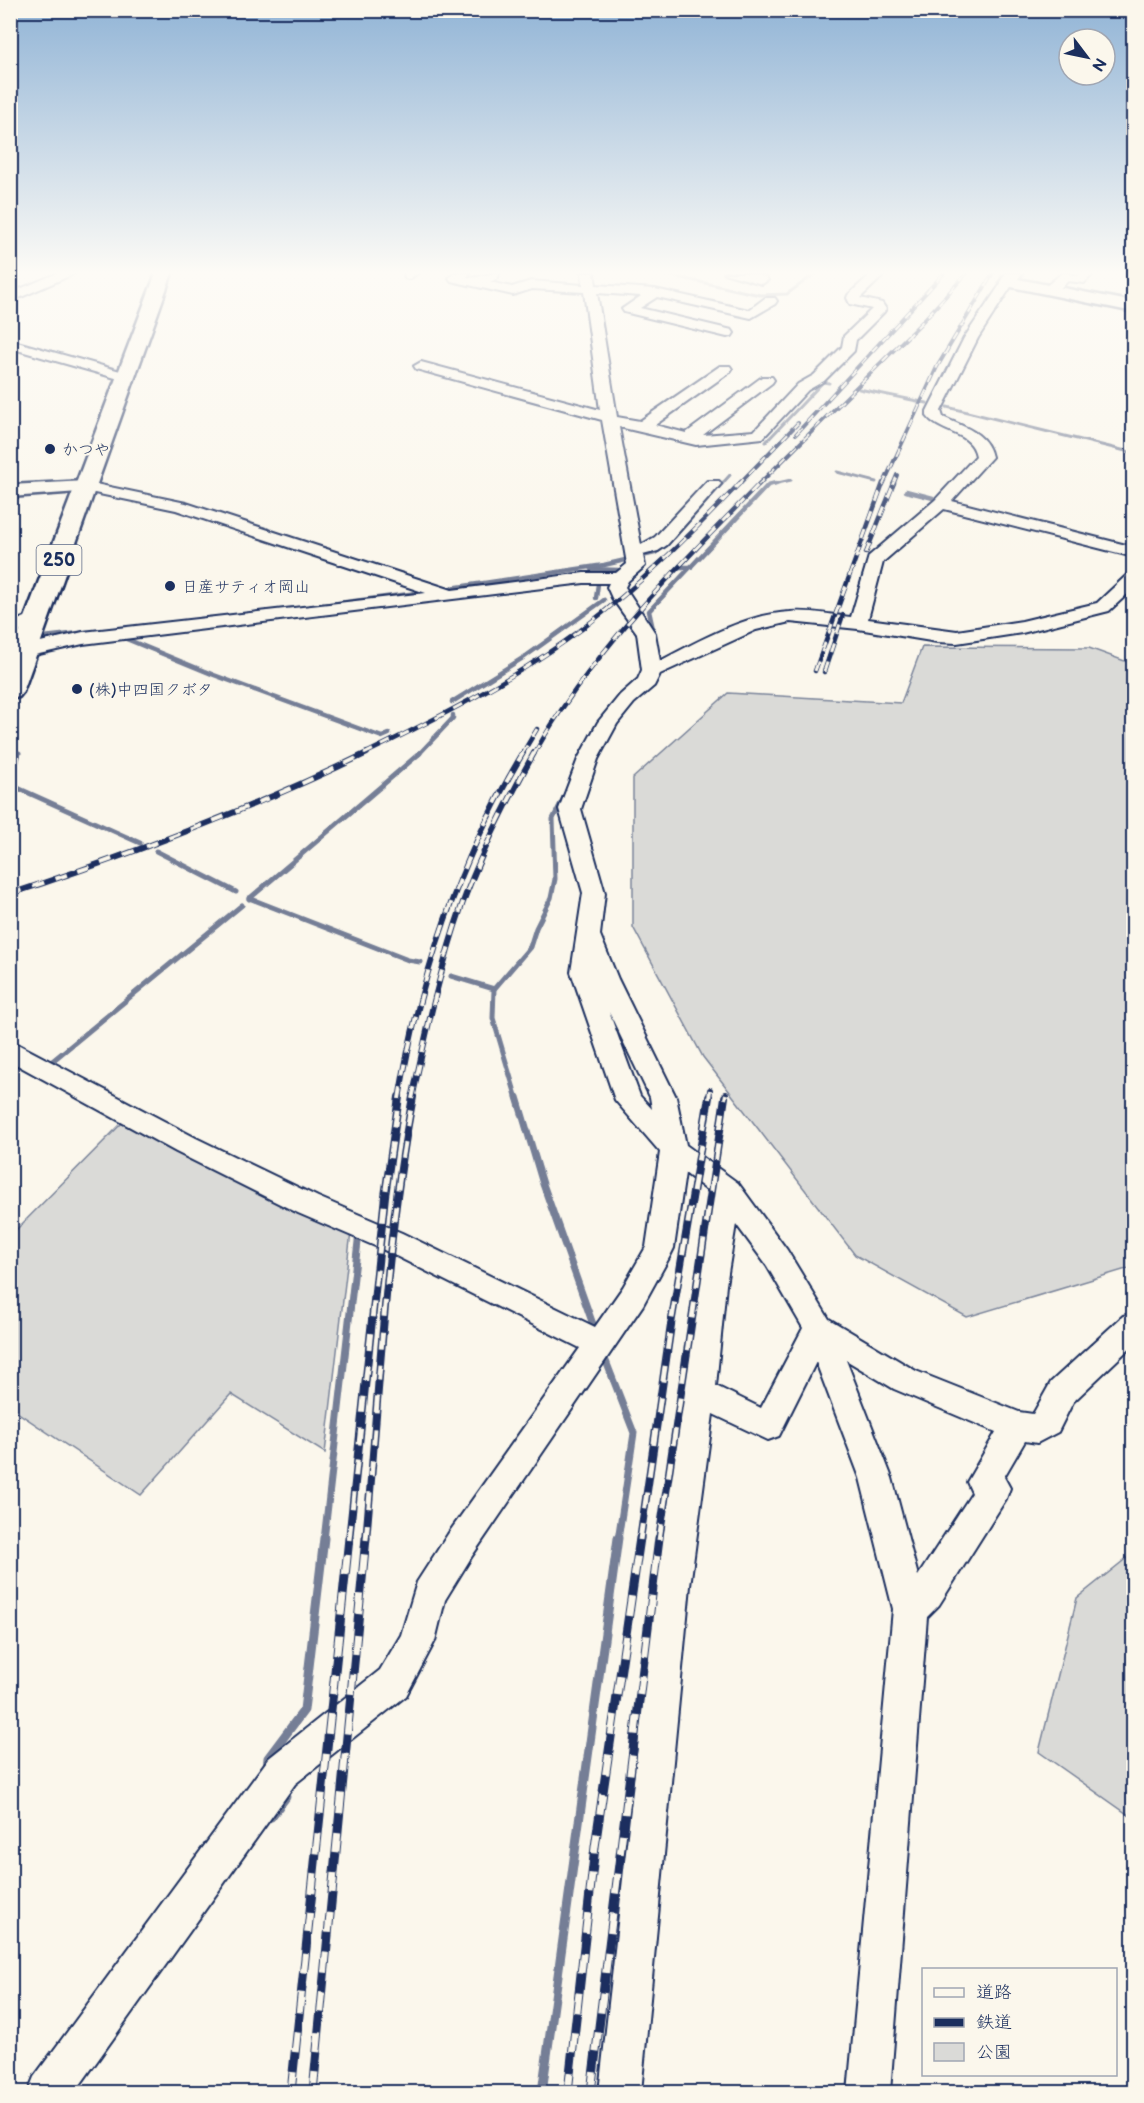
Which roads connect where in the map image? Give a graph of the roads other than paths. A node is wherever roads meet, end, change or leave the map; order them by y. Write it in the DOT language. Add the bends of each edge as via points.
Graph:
graph roads {
  1 [pos="105,371"];
  2 [pos="128,371"];
  3 [pos="440,371"];
  4 [pos="601,371"];
  5 [pos="722,371"];
  6 [pos="826,371"];
  7 [pos="954,371"];
  8 [pos="126,377"];
  9 [pos="767,380"];
  10 [pos="609,418"];
  11 [pos="643,426"];
  12 [pos="690,437"];
  13 [pos="713,484"];
  14 [pos="86,487"];
  15 [pos="10,491"];
  16 [pos="941,503"];
  17 [pos="1134,552"];
  18 [pos="635,557"];
  19 [pos="620,578"];
  20 [pos="1134,578"];
  21 [pos="453,596"];
  22 [pos="858,623"];
  23 [pos="26,636"];
  24 [pos="652,670"];
  25 [pos="10,692"];
  26 [pos="10,1049"];
  27 [pos="674,1150"];
  28 [pos="728,1191"];
  29 [pos="1134,1325"];
  30 [pos="818,1329"];
  31 [pos="598,1343"];
  32 [pos="707,1396"];
  33 [pos="1017,1426"];
  34 [pos="910,1609"];
  35 [pos="49,2092"];
  36 [pos="620,2092"];
  37 [pos="869,2092"];
  1 -- 8 [label="street"];
  2 -- 8 [label="main road, 250"];
  3 -- 10 [label="street"];
  4 -- 10 [label="street"];
  5 -- 11 [label="street"];
  6 -- 12 [label="street" via="803,387 758,435 696,440"];
  7 -- 16 [label="street" via="934,416 972,437 984,453"];
  8 -- 14 [label="main road, 250"];
  9 -- 12 [label="street"];
  10 -- 11 [label="street"];
  10 -- 18 [label="street"];
  11 -- 12 [label="street"];
  13 -- 18 [label="street" via="661,541"];
  14 -- 15 [label="main road"];
  14 -- 21 [label="street" via="180,506"];
  14 -- 23 [label="main road, 250"];
  16 -- 17 [label="street"];
  16 -- 22 [label="street" via="875,560"];
  18 -- 19 [label="street"];
  19 -- 21 [label="street" via="584,578"];
  19 -- 24 [label="street" via="616,587 646,633"];
  20 -- 22 [label="street" via="1103,607 1022,627 957,637"];
  21 -- 23 [label="street" via="83,638"];
  22 -- 24 [label="street" via="790,617 766,621"];
  23 -- 25 [label="main road, 250"];
  24 -- 27 [label="street" via="647,682 608,722 588,759 570,809 594,893 583,972 628,1100"];
  26 -- 31 [label="street" via="186,1145"];
  27 -- 28 [label="street"];
  27 -- 31 [label="street" via="660,1248 633,1296"];
  28 -- 30 [label="street" via="777,1258"];
  28 -- 32 [label="street" via="711,1285"];
  29 -- 33 [label="street" via="1062,1392 1047,1422 1037,1429"];
  30 -- 32 [label="street" via="768,1426"];
  30 -- 33 [label="street" via="905,1380"];
  30 -- 34 [label="street" via="876,1478"];
  31 -- 35 [label="street" via="429,1594 417,1641 393,1683 282,1771"];
  32 -- 36 [label="street" via="673,1586"];
  33 -- 34 [label="street" via="983,1482 994,1488 927,1593"];
  34 -- 37 [label="street"];
}
